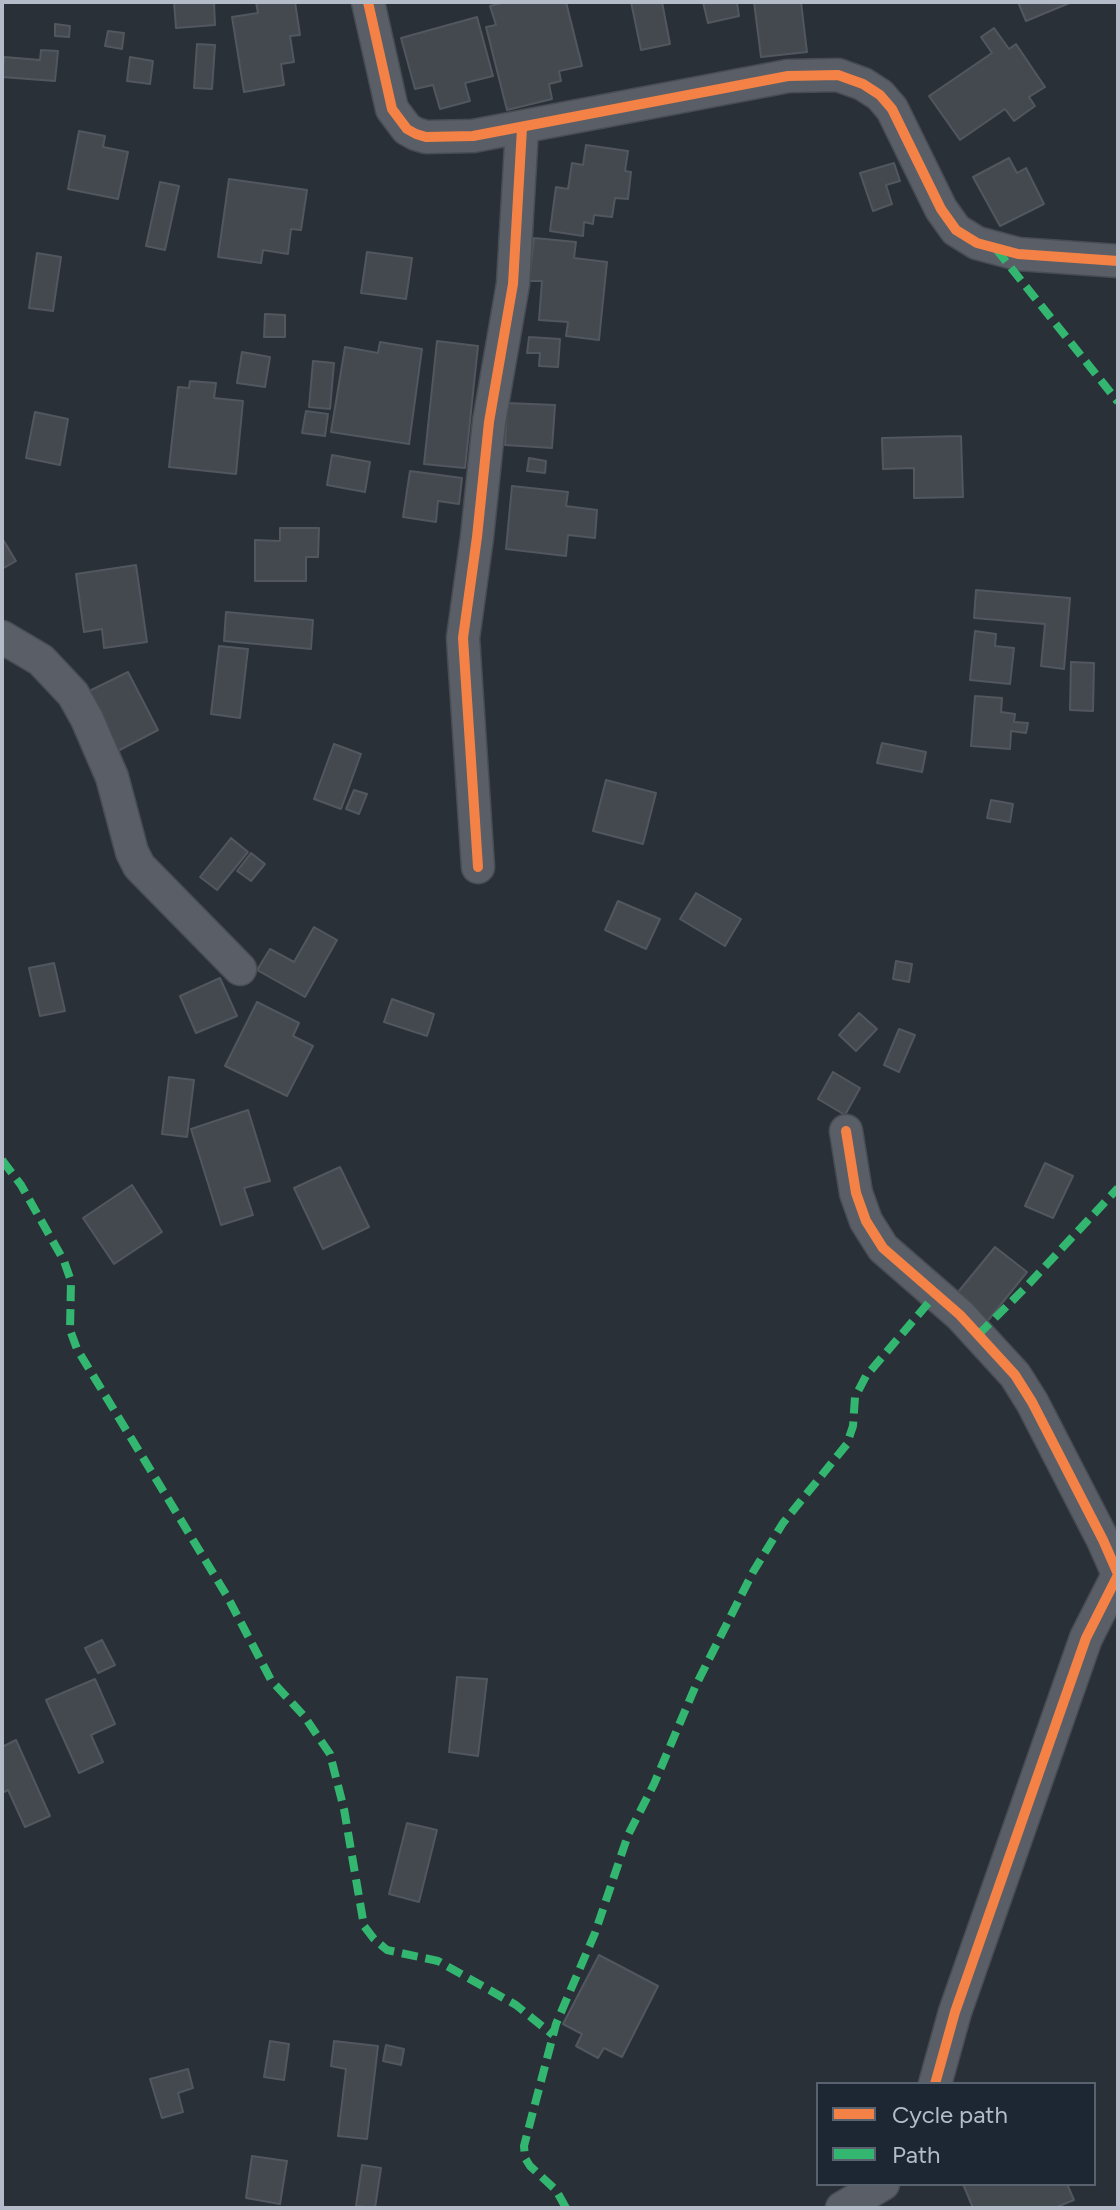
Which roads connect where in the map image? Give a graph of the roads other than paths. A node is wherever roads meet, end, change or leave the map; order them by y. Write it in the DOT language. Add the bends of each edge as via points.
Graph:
graph roads {
  1 [pos="368,2"];
  2 [pos="522,128"];
  3 [pos="1118,261"];
  4 [pos="2,637"];
  5 [pos="478,867"];
  6 [pos="240,969"];
  7 [pos="846,1131"];
  8 [pos="1118,1575"];
  9 [pos="936,2082"];
  10 [pos="880,2186"];
  11 [pos="842,2208"];
  1 -- 2 [label="street" via="392,109 407,129 448,138"];
  2 -- 3 [label="street" via="775,78 838,75 863,84 892,109 956,230 977,243 1018,254"];
  2 -- 5 [label="street" via="513,284 489,422 463,638"];
  4 -- 6 [label="street" via="41,660 73,694 112,777 139,866"];
  7 -- 8 [label="street" via="866,1221 883,1248 960,1315 1015,1375"];
  8 -- 9 [label="street" via="1080,1652"];
  10 -- 11 [label="street"];
}
